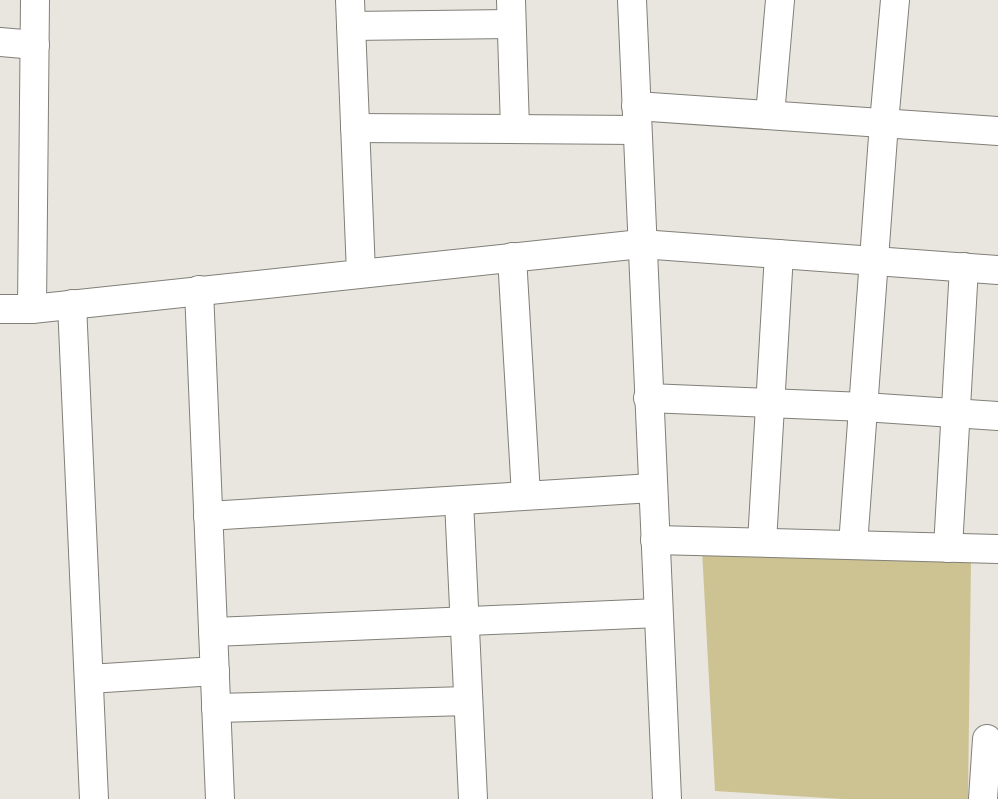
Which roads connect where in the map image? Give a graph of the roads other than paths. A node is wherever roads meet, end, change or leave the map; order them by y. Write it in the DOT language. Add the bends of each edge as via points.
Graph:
graph roads {
  1 [pos="35,0"];
  2 [pos="632,0"];
  3 [pos="780,0"];
  4 [pos="896,0"];
  5 [pos="511,12"];
  6 [pos="350,13"];
  7 [pos="0,42"];
  8 [pos="35,45"];
  9 [pos="770,115"];
  10 [pos="636,118"];
  11 [pos="884,123"];
  12 [pos="355,128"];
  13 [pos="515,129"];
  14 [pos="998,131"];
  15 [pos="641,244"];
  16 [pos="779,254"];
  17 [pos="512,257"];
  18 [pos="874,261"];
  19 [pos="964,267"];
  20 [pos="998,270"];
  21 [pos="361,273"];
  22 [pos="199,290"];
  23 [pos="72,304"];
  24 [pos="0,309"];
  25 [pos="32,309"];
  26 [pos="648,398"];
  27 [pos="770,403"];
  28 [pos="864,407"];
  29 [pos="954,413"];
  30 [pos="998,416"];
  31 [pos="652,488"];
  32 [pos="526,495"];
  33 [pos="459,501"];
  34 [pos="208,516"];
  35 [pos="655,540"];
  36 [pos="762,542"];
  37 [pos="853,545"];
  38 [pos="948,548"];
  39 [pos="998,549"];
  40 [pos="658,612"];
  41 [pos="465,620"];
  42 [pos="213,632"];
  43 [pos="215,671"];
  44 [pos="89,679"];
  45 [pos="468,701"];
  46 [pos="216,708"];
  47 [pos="987,739"];
  48 [pos="94,799"];
  49 [pos="220,799"];
  50 [pos="473,799"];
  51 [pos="667,799"];
  52 [pos="983,799"];
  1 -- 8 [label="street"];
  2 -- 10 [label="street"];
  3 -- 9 [label="street"];
  4 -- 11 [label="street"];
  5 -- 6 [label="street"];
  5 -- 13 [label="street"];
  6 -- 12 [label="street"];
  7 -- 8 [label="street"];
  8 -- 25 [label="street"];
  9 -- 10 [label="street"];
  9 -- 11 [label="street"];
  10 -- 13 [label="street"];
  10 -- 15 [label="street"];
  11 -- 14 [label="street"];
  11 -- 18 [label="street"];
  12 -- 13 [label="street"];
  12 -- 21 [label="street"];
  15 -- 16 [label="street"];
  15 -- 17 [label="street"];
  15 -- 26 [label="street"];
  16 -- 18 [label="street"];
  16 -- 27 [label="street"];
  17 -- 21 [label="street"];
  17 -- 32 [label="street"];
  18 -- 19 [label="street"];
  18 -- 28 [label="street"];
  19 -- 20 [label="street"];
  19 -- 29 [label="street"];
  21 -- 22 [label="street"];
  22 -- 23 [label="street"];
  22 -- 34 [label="street"];
  23 -- 25 [label="street"];
  23 -- 44 [label="street"];
  24 -- 25 [label="street"];
  26 -- 27 [label="street"];
  26 -- 31 [label="street"];
  27 -- 28 [label="street"];
  27 -- 36 [label="street"];
  28 -- 29 [label="street"];
  28 -- 37 [label="street"];
  29 -- 30 [label="street"];
  29 -- 38 [label="street"];
  31 -- 32 [label="street"];
  31 -- 35 [label="street"];
  32 -- 33 [label="street"];
  33 -- 34 [label="street"];
  33 -- 41 [label="street"];
  34 -- 42 [label="street"];
  35 -- 36 [label="street"];
  35 -- 40 [label="street"];
  36 -- 37 [label="street"];
  37 -- 38 [label="street"];
  38 -- 39 [label="street"];
  40 -- 41 [label="street"];
  40 -- 51 [label="street"];
  41 -- 42 [label="street"];
  41 -- 45 [label="street"];
  42 -- 43 [label="street"];
  43 -- 44 [label="street"];
  43 -- 46 [label="street"];
  44 -- 48 [label="street"];
  45 -- 46 [label="street"];
  45 -- 50 [label="street"];
  46 -- 49 [label="street"];
  47 -- 52 [label="street"];
}
